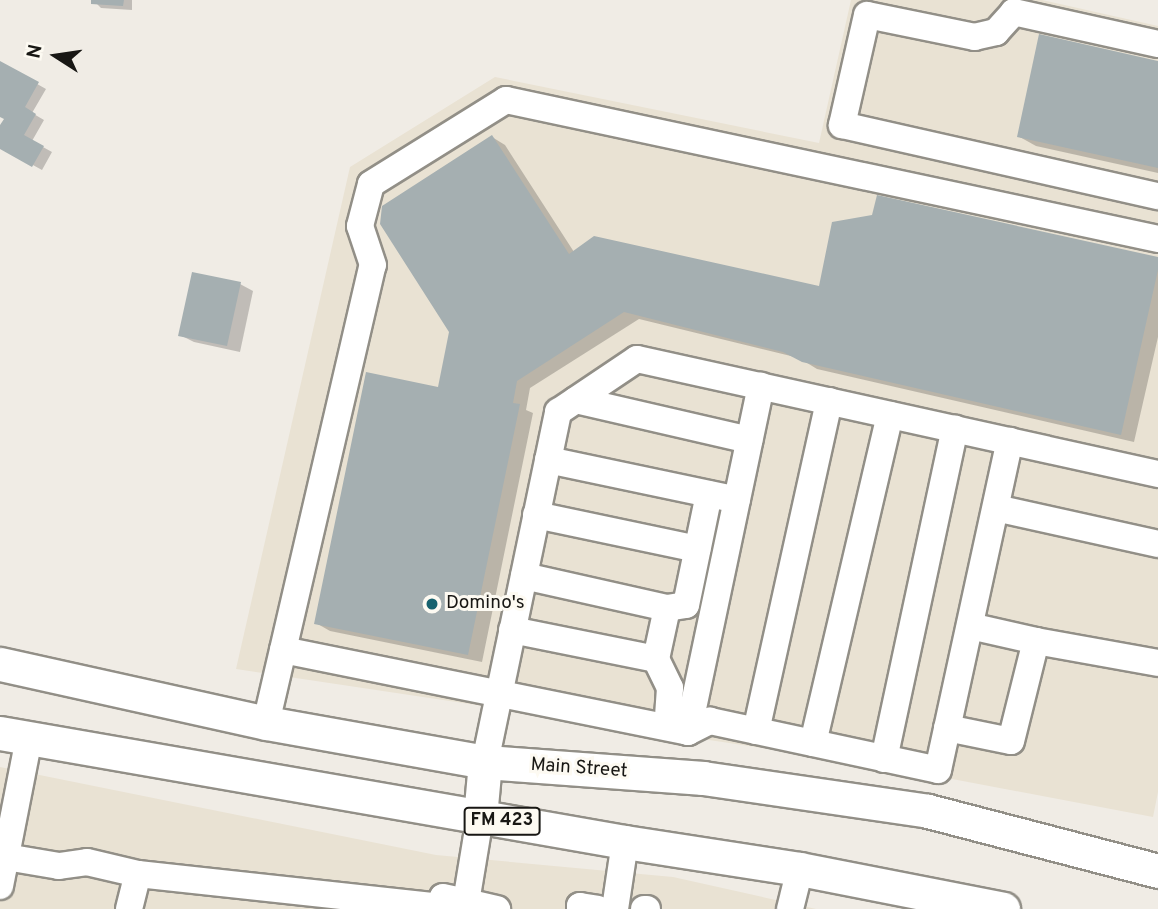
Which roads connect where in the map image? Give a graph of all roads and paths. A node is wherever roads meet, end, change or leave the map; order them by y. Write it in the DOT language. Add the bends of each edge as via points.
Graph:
graph roads {
  1 [pos="1158,44"];
  2 [pos="1158,196"];
  3 [pos="1158,239"];
  4 [pos="761,386"];
  5 [pos="576,400"];
  6 [pos="829,401"];
  7 [pos="890,415"];
  8 [pos="956,429"];
  9 [pos="750,440"];
  10 [pos="1010,442"];
  11 [pos="548,460"];
  12 [pos="1158,474"];
  13 [pos="709,494"];
  14 [pos="737,500"];
  15 [pos="996,508"];
  16 [pos="536,515"];
  17 [pos="1158,544"];
  18 [pos="697,549"];
  19 [pos="524,576"];
  20 [pos="676,606"];
  21 [pos="713,610"];
  22 [pos="970,626"];
  23 [pos="512,630"];
  24 [pos="1036,641"];
  25 [pos="283,650"];
  26 [pos="656,659"];
  27 [pos="1158,663"];
  28 [pos="0,664"];
  29 [pos="499,694"];
  30 [pos="265,723"];
  31 [pos="947,728"];
  32 [pos="678,730"];
  33 [pos="756,731"];
  34 [pos="14,736"];
  35 [pos="813,743"];
  36 [pos="884,759"];
  37 [pos="485,762"];
  38 [pos="939,770"];
  39 [pos="928,811"];
  40 [pos="480,817"];
  41 [pos="625,842"];
  42 [pos="4,856"];
  43 [pos="800,869"];
  44 [pos="1158,871"];
  45 [pos="138,874"];
  46 [pos="0,886"];
  47 [pos="944,903"];
  48 [pos="378,905"];
  49 [pos="449,906"];
  50 [pos="129,909"];
  51 [pos="497,909"];
  52 [pos="580,909"];
  53 [pos="598,909"];
  54 [pos="615,909"];
  55 [pos="790,909"];
  56 [pos="1003,909"];
  1 -- 2 [label="lane" via="1014,12 996,32 975,37 867,15 842,125"];
  3 -- 25 [label="lane" via="506,100 371,184 360,226 373,265"];
  4 -- 5 [label="lane" via="637,359"];
  4 -- 6 [label="lane"];
  4 -- 9 [label="lane"];
  5 -- 9 [label="lane"];
  5 -- 11 [label="lane" via="558,412"];
  6 -- 7 [label="lane"];
  6 -- 33 [label="lane"];
  7 -- 8 [label="lane"];
  7 -- 35 [label="lane"];
  8 -- 10 [label="lane"];
  8 -- 36 [label="lane"];
  9 -- 14 [label="lane"];
  10 -- 12 [label="lane"];
  10 -- 15 [label="lane"];
  11 -- 13 [label="lane"];
  11 -- 16 [label="lane"];
  13 -- 14 [label="lane"];
  13 -- 18 [label="lane"];
  14 -- 21 [label="lane"];
  15 -- 17 [label="lane"];
  15 -- 22 [label="lane"];
  16 -- 18 [label="lane"];
  16 -- 19 [label="lane"];
  18 -- 20 [label="lane"];
  19 -- 20 [label="lane"];
  19 -- 23 [label="lane"];
  20 -- 21 [label="lane"];
  20 -- 26 [label="lane"];
  21 -- 32 [label="lane"];
  22 -- 24 [label="lane"];
  22 -- 31 [label="lane"];
  23 -- 26 [label="lane"];
  23 -- 29 [label="lane"];
  24 -- 27 [label="lane"];
  24 -- 31 [label="lane" via="1011,741"];
  25 -- 29 [label="lane"];
  25 -- 30 [label="lane"];
  26 -- 32 [label="lane" via="670,688"];
  28 -- 30 [label="main road, Main Street"];
  29 -- 32 [label="lane"];
  29 -- 37 [label="lane"];
  30 -- 37 [label="main road, Main Street"];
  31 -- 38 [label="lane"];
  32 -- 33 [label="lane" via="710,721"];
  33 -- 35 [label="lane"];
  34 -- 40 [label="main road, FM 423"];
  34 -- 42 [label="lane"];
  35 -- 36 [label="lane"];
  36 -- 38 [label="lane"];
  37 -- 39 [label="main road, Main Street" via="703,778"];
  37 -- 40 [label="main road"];
  38 -- 39 [label="lane"];
  39 -- 44 [label="main road, Main Street"];
  40 -- 41 [label="main road, FM 423"];
  40 -- 49 [label="lane"];
  41 -- 43 [label="main road, FM 423"];
  41 -- 54 [label="lane"];
  42 -- 45 [label="lane" via="59,866 87,862"];
  42 -- 46 [label="lane"];
  43 -- 47 [label="main road, FM 423"];
  43 -- 55 [label="lane"];
  45 -- 48 [label="lane"];
  45 -- 50 [label="lane"];
  47 -- 56 [label="main road, FM 423"];
  48 -- 49 [label="lane"];
  49 -- 51 [label="lane"];
  52 -- 53 [label="lane"];
}
